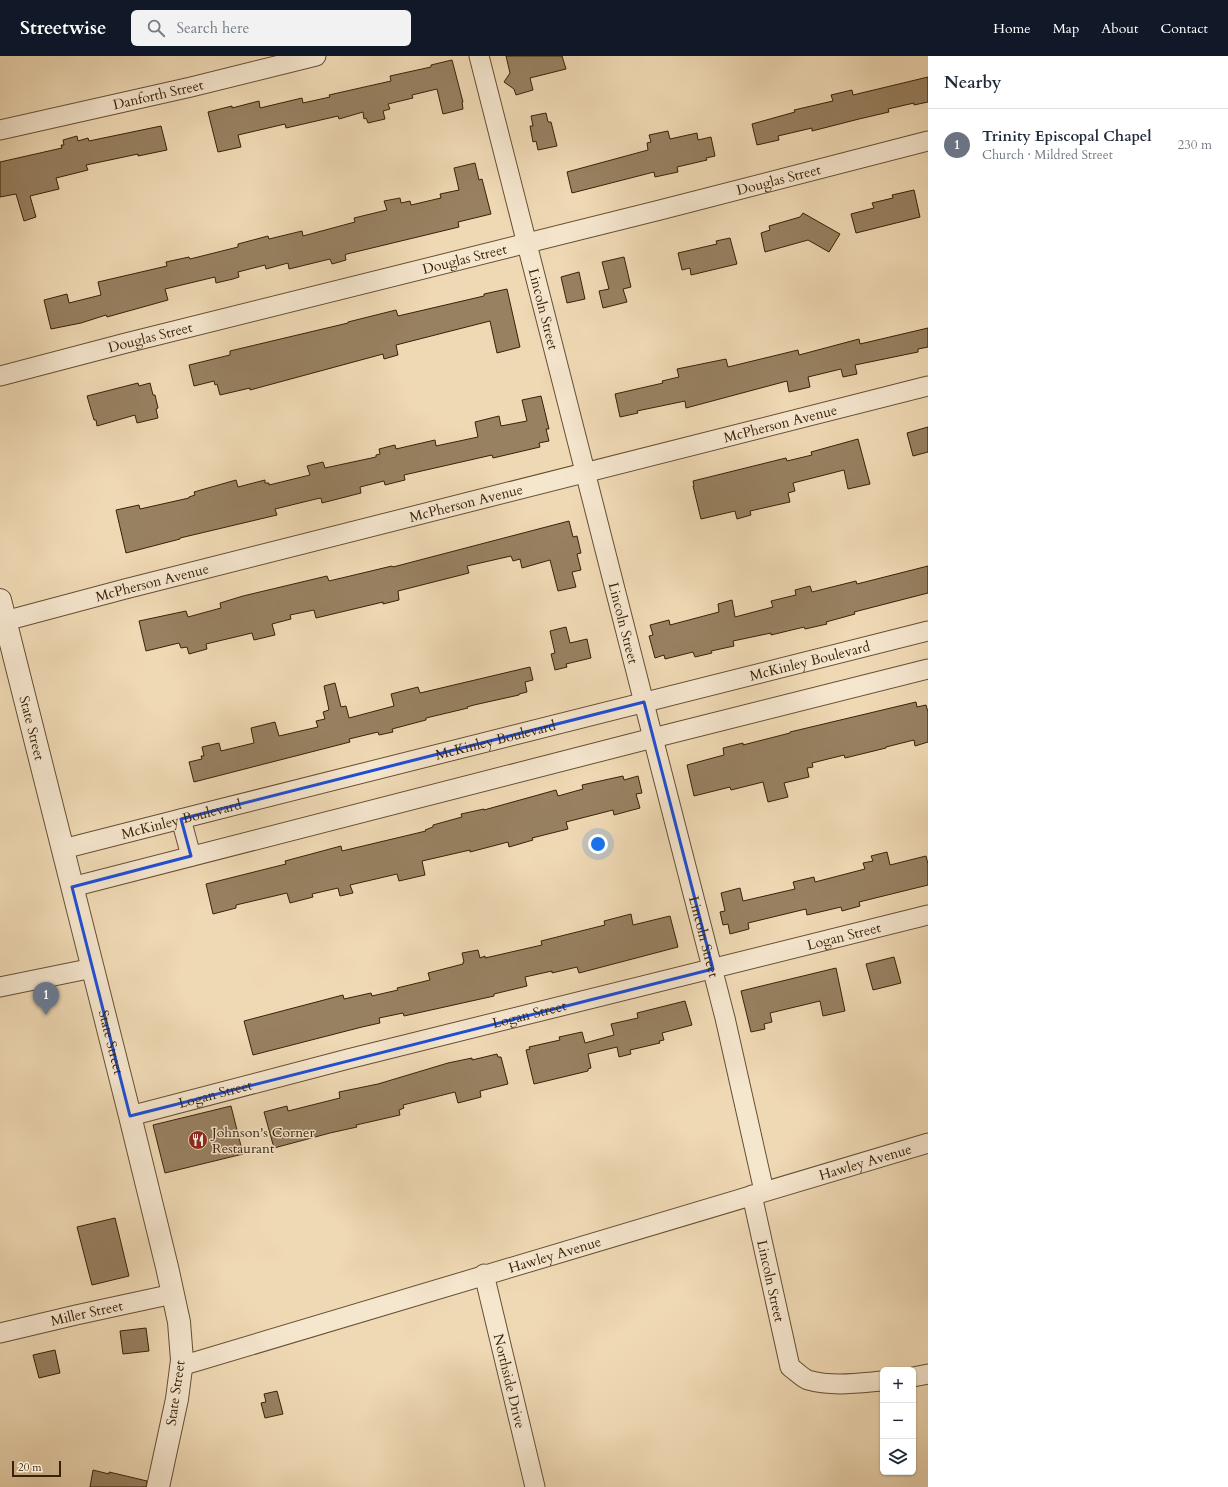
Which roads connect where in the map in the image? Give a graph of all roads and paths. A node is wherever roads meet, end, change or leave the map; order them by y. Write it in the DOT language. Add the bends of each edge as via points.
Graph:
graph roads {
  1 [pos="316,56"];
  2 [pos="479,56"];
  3 [pos="0,130"];
  4 [pos="928,141"];
  5 [pos="527,242"];
  6 [pos="0,376"];
  7 [pos="928,386"];
  8 [pos="585,473"];
  9 [pos="3,611"];
  10 [pos="928,631"];
  11 [pos="928,669"];
  12 [pos="644,702"];
  13 [pos="653,738"];
  14 [pos="181,819"];
  15 [pos="63,849"];
  16 [pos="191,856"];
  17 [pos="72,887"];
  18 [pos="928,915"];
  19 [pos="93,968"];
  20 [pos="713,969"];
  21 [pos="0,987"];
  22 [pos="130,1116"];
  23 [pos="928,1143"];
  24 [pos="758,1193"];
  25 [pos="484,1274"];
  26 [pos="173,1294"];
  27 [pos="0,1333"];
  28 [pos="181,1366"];
  29 [pos="928,1374"];
  30 [pos="916,1376"];
  31 [pos="880,1381"];
  32 [pos="158,1487"];
  33 [pos="535,1487"];
  1 -- 3 [label="street, Danforth Street"];
  2 -- 5 [label="street, Lincoln Street"];
  4 -- 5 [label="street, Douglas Street"];
  5 -- 6 [label="street, Douglas Street"];
  5 -- 8 [label="street, Lincoln Street"];
  7 -- 8 [label="street, McPherson Avenue"];
  8 -- 9 [label="street, McPherson Avenue" via="65,604"];
  8 -- 12 [label="street, Lincoln Street"];
  9 -- 15 [label="street, State Street"];
  10 -- 12 [label="street, McKinley Boulevard"];
  11 -- 13 [label="street"];
  12 -- 13 [label="street, Lincoln Street"];
  12 -- 14 [label="street, McKinley Boulevard"];
  13 -- 16 [label="street"];
  13 -- 20 [label="street, Lincoln Street"];
  14 -- 15 [label="street, McKinley Boulevard"];
  14 -- 16 [label="street"];
  15 -- 17 [label="street, State Street"];
  16 -- 17 [label="street"];
  17 -- 19 [label="street, State Street"];
  18 -- 20 [label="street, Logan Street"];
  19 -- 21 [label="street"];
  19 -- 22 [label="street, State Street"];
  20 -- 22 [label="street, Logan Street"];
  20 -- 24 [label="street, Lincoln Street" via="725,1018"];
  22 -- 26 [label="street, State Street"];
  23 -- 24 [label="street, Hawley Avenue"];
  24 -- 25 [label="street, Hawley Avenue"];
  24 -- 31 [label="street, Lincoln Street" via="790,1367 807,1380 850,1384"];
  25 -- 28 [label="street, Hawley Avenue"];
  25 -- 33 [label="street, Northside Drive"];
  26 -- 27 [label="street, Miller Street"];
  26 -- 28 [label="street, State Street" via="179,1322"];
  28 -- 32 [label="street, State Street" via="177,1399"];
  29 -- 30 [label="street"];
}
